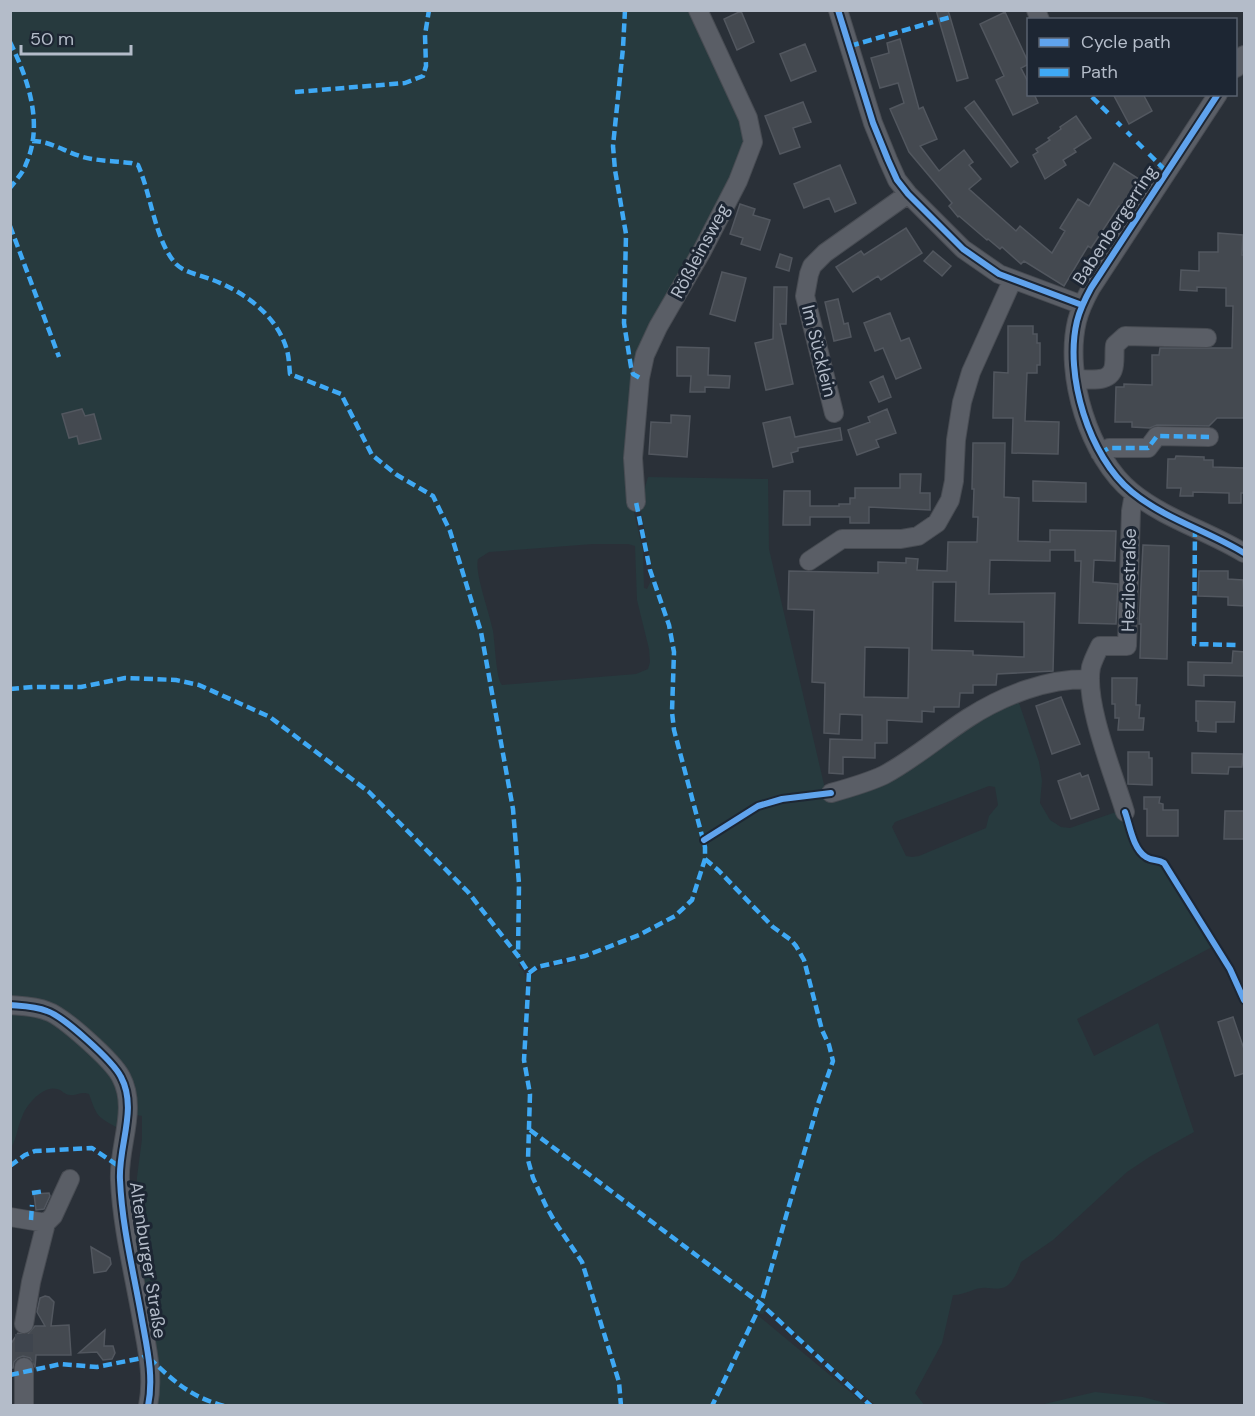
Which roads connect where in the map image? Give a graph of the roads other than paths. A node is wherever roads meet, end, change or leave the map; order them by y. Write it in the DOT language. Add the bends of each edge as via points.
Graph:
graph roads {
  1 [pos="698,10"];
  2 [pos="838,10"];
  3 [pos="1217,96"];
  4 [pos="908,194"];
  5 [pos="1012,280"];
  6 [pos="1082,305"];
  7 [pos="1207,338"];
  8 [pos="1076,379"];
  9 [pos="834,413"];
  10 [pos="1209,437"];
  11 [pos="1100,453"];
  12 [pos="1134,494"];
  13 [pos="636,502"];
  14 [pos="1245,553"];
  15 [pos="809,561"];
  16 [pos="1091,673"];
  17 [pos="831,793"];
  18 [pos="1125,812"];
  19 [pos="10,1005"];
  20 [pos="70,1179"];
  21 [pos="10,1217"];
  22 [pos="46,1223"];
  23 [pos="19,1327"];
  24 [pos="24,1367"];
  25 [pos="24,1401"];
  26 [pos="148,1406"];
  1 -- 13 [label="street, Rößleinsweg" via="748,118 753,142 738,181 645,355 633,458"];
  2 -- 4 [label="street" via="873,123 897,180"];
  3 -- 6 [label="street, Babenbergerring"];
  4 -- 5 [label="street" via="963,249"];
  4 -- 9 [label="street, Im Sücklein" via="825,252 809,274 805,296"];
  5 -- 6 [label="street"];
  5 -- 15 [label="street" via="971,372 959,421 950,500 937,523 918,536 901,539 842,539"];
  6 -- 8 [label="street, Babenbergerring" via="1074,342"];
  7 -- 8 [label="street" via="1125,336 1115,345 1109,376"];
  8 -- 11 [label="street, Babenbergerring"];
  10 -- 11 [label="street" via="1157,436 1148,448 1109,447"];
  11 -- 12 [label="street, Babenbergerring"];
  12 -- 14 [label="street, Babenbergerring"];
  12 -- 16 [label="street, Hezilostraße" via="1127,646 1100,645"];
  16 -- 17 [label="street" via="1046,684 990,706 885,774"];
  16 -- 18 [label="street" via="1091,702"];
  19 -- 26 [label="street, Altenburger Straße" via="48,1011 64,1021 114,1066 124,1085 127,1123 120,1180 149,1358"];
  20 -- 22 [label="street"];
  21 -- 22 [label="street"];
  22 -- 23 [label="street"];
  24 -- 25 [label="street"];
}
